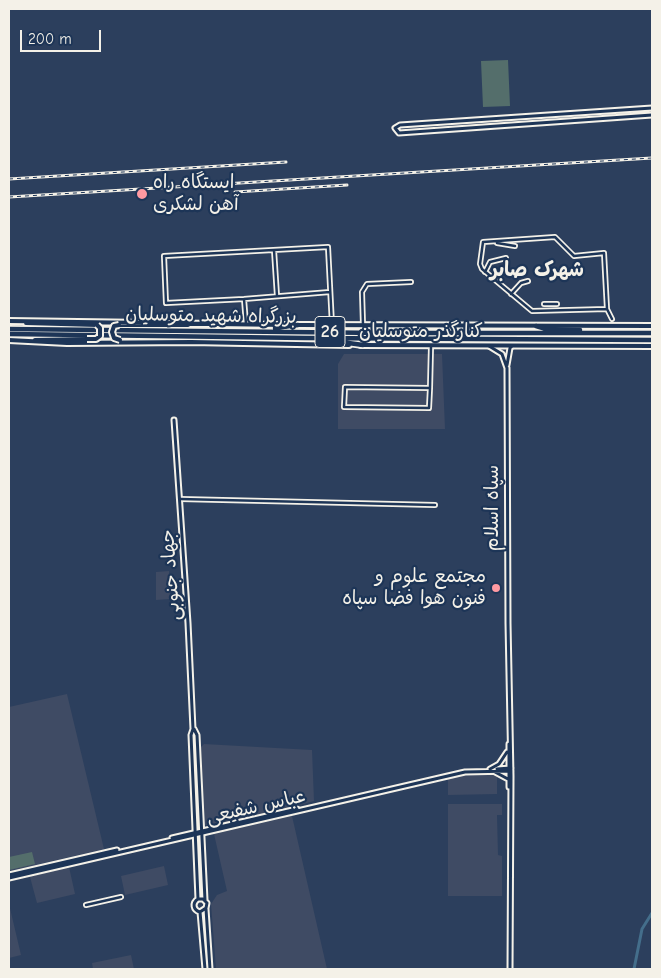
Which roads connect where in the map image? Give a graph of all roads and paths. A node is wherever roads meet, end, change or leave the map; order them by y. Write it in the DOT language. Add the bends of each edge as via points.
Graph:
graph roads {
  1 [pos="652,108"];
  2 [pos="627,110"];
  3 [pos="652,115"];
  4 [pos="628,117"];
  5 [pos="471,120"];
  6 [pos="472,128"];
  7 [pos="496,242"];
  8 [pos="515,246"];
  9 [pos="274,250"];
  10 [pos="506,258"];
  11 [pos="485,272"];
  12 [pos="528,281"];
  13 [pos="411,282"];
  14 [pos="330,292"];
  15 [pos="511,294"];
  16 [pos="277,296"];
  17 [pos="244,299"];
  18 [pos="550,303"];
  19 [pos="544,304"];
  20 [pos="557,304"];
  21 [pos="607,309"];
  22 [pos="551,310"];
  23 [pos="612,319"];
  24 [pos="9,321"];
  25 [pos="220,323"];
  26 [pos="246,324"];
  27 [pos="298,325"];
  28 [pos="332,325"];
  29 [pos="363,326"];
  30 [pos="536,326"];
  31 [pos="652,326"];
  32 [pos="9,328"];
  33 [pos="254,330"];
  34 [pos="599,333"];
  35 [pos="652,333"];
  36 [pos="9,334"];
  37 [pos="305,338"];
  38 [pos="9,340"];
  39 [pos="28,340"];
  40 [pos="652,340"];
  41 [pos="187,342"];
  42 [pos="363,345"];
  43 [pos="431,346"];
  44 [pos="489,346"];
  45 [pos="512,346"];
  46 [pos="652,346"];
  47 [pos="507,368"];
  48 [pos="430,388"];
  49 [pos="174,420"];
  50 [pos="180,499"];
  51 [pos="435,505"];
  52 [pos="193,729"];
  53 [pos="510,738"];
  54 [pos="508,749"];
  55 [pos="490,770"];
  56 [pos="510,770"];
  57 [pos="508,780"];
  58 [pos="510,800"];
  59 [pos="201,832"];
  60 [pos="196,834"];
  61 [pos="9,876"];
  62 [pos="121,897"];
  63 [pos="198,899"];
  64 [pos="205,900"];
  65 [pos="86,905"];
  66 [pos="206,909"];
  67 [pos="200,912"];
  68 [pos="205,969"];
  69 [pos="210,969"];
  70 [pos="510,969"];
  1 -- 2 [label="street"];
  2 -- 4 [label="street"];
  2 -- 5 [label="street"];
  3 -- 4 [label="street"];
  4 -- 6 [label="street"];
  5 -- 6 [label="street"];
  5 -- 6 [label="street" via="394,128 399,133"];
  7 -- 8 [label="street"];
  7 -- 11 [label="street" via="483,242 480,264"];
  7 -- 21 [label="street" via="555,237 574,256 604,253"];
  9 -- 14 [label="street" via="328,247"];
  9 -- 16 [label="street"];
  9 -- 17 [label="street" via="164,256 166,302"];
  10 -- 11 [label="street" via="490,262"];
  11 -- 15 [label="street"];
  12 -- 15 [label="street" via="521,283"];
  13 -- 29 [label="street" via="367,284 362,292"];
  14 -- 16 [label="street"];
  14 -- 28 [label="street"];
  15 -- 22 [label="street" via="532,311"];
  16 -- 17 [label="street"];
  17 -- 26 [label="street"];
  18 -- 19 [label="street"];
  18 -- 20 [label="street"];
  18 -- 22 [label="street"];
  21 -- 22 [label="street"];
  21 -- 23 [label="street"];
  24 -- 25 [label="main road, کنارگذر متوسلیان"];
  24 -- 39 [label="main road, bridge" via="97,325 101,332 96,339 87,340"];
  25 -- 26 [label="main road, کنارگذر متوسلیان"];
  25 -- 41 [label="main road, bridge" via="119,325 114,326 112,332 114,338 120,340"];
  26 -- 27 [label="main road, کنارگذر متوسلیان"];
  27 -- 28 [label="main road, کنارگذر متوسلیان"];
  27 -- 33 [label="highway"];
  28 -- 29 [label="main road, کنارگذر متوسلیان"];
  29 -- 30 [label="main road, کنارگذر متوسلیان"];
  30 -- 31 [label="main road, کنارگذر متوسلیان"];
  30 -- 34 [label="highway"];
  32 -- 33 [label="highway, بزرگراه شهید متوسلیان / 26"];
  33 -- 34 [label="highway, بزرگراه شهید متوسلیان / 26"];
  34 -- 35 [label="highway, بزرگراه شهید متوسلیان / 26"];
  36 -- 37 [label="highway, بزرگراه شهید متوسلیان"];
  37 -- 40 [label="highway, بزرگراه شهید متوسلیان"];
  37 -- 42 [label="highway"];
  38 -- 39 [label="main road, کنارگذر متوسلیان"];
  39 -- 41 [label="main road, کنارگذر متوسلیان" via="67,343"];
  41 -- 42 [label="main road, کنارگذر متوسلیان"];
  42 -- 43 [label="main road, کنارگذر متوسلیان"];
  43 -- 44 [label="main road, کنارگذر متوسلیان"];
  43 -- 48 [label="street"];
  44 -- 45 [label="main road, کنارگذر متوسلیان"];
  44 -- 47 [label="street" via="502,354"];
  45 -- 46 [label="main road, کنارگذر متوسلیان"];
  45 -- 47 [label="street, سپاه اسلام"];
  47 -- 53 [label="street, سپاه اسلام"];
  48 -- 48 [label="street" via="429,408 344,407 345,387"];
  49 -- 50 [label="street, جهاد جنوبی"];
  50 -- 51 [label="street"];
  50 -- 52 [label="street, جهاد جنوبی"];
  52 -- 59 [label="street, جهاد جنوبی" via="197,735"];
  52 -- 60 [label="street, جهاد جنوبی"];
  53 -- 54 [label="street, سپاه اسلام"];
  53 -- 56 [label="street, سپاه اسلام"];
  54 -- 55 [label="street" via="502,761"];
  54 -- 56 [label="street, سپاه اسلام"];
  55 -- 56 [label="street, عباس شفیعی"];
  55 -- 57 [label="street"];
  55 -- 59 [label="street, عباس شفیعی" via="465,771"];
  56 -- 57 [label="street, سپاه اسلام"];
  56 -- 58 [label="street, سپاه اسلام"];
  57 -- 58 [label="street, سپاه اسلام"];
  58 -- 70 [label="street, سپاه اسلام"];
  59 -- 60 [label="street, عباس شفیعی"];
  59 -- 64 [label="street, جهاد جنوبی"];
  60 -- 61 [label="street, عباس شفیعی"];
  60 -- 63 [label="street, جهاد جنوبی"];
  62 -- 65 [label="street"];
  63 -- 64 [label="street"];
  63 -- 67 [label="street" via="194,906"];
  64 -- 66 [label="street"];
  66 -- 67 [label="street"];
  66 -- 69 [label="street"];
  67 -- 68 [label="street"];
}
